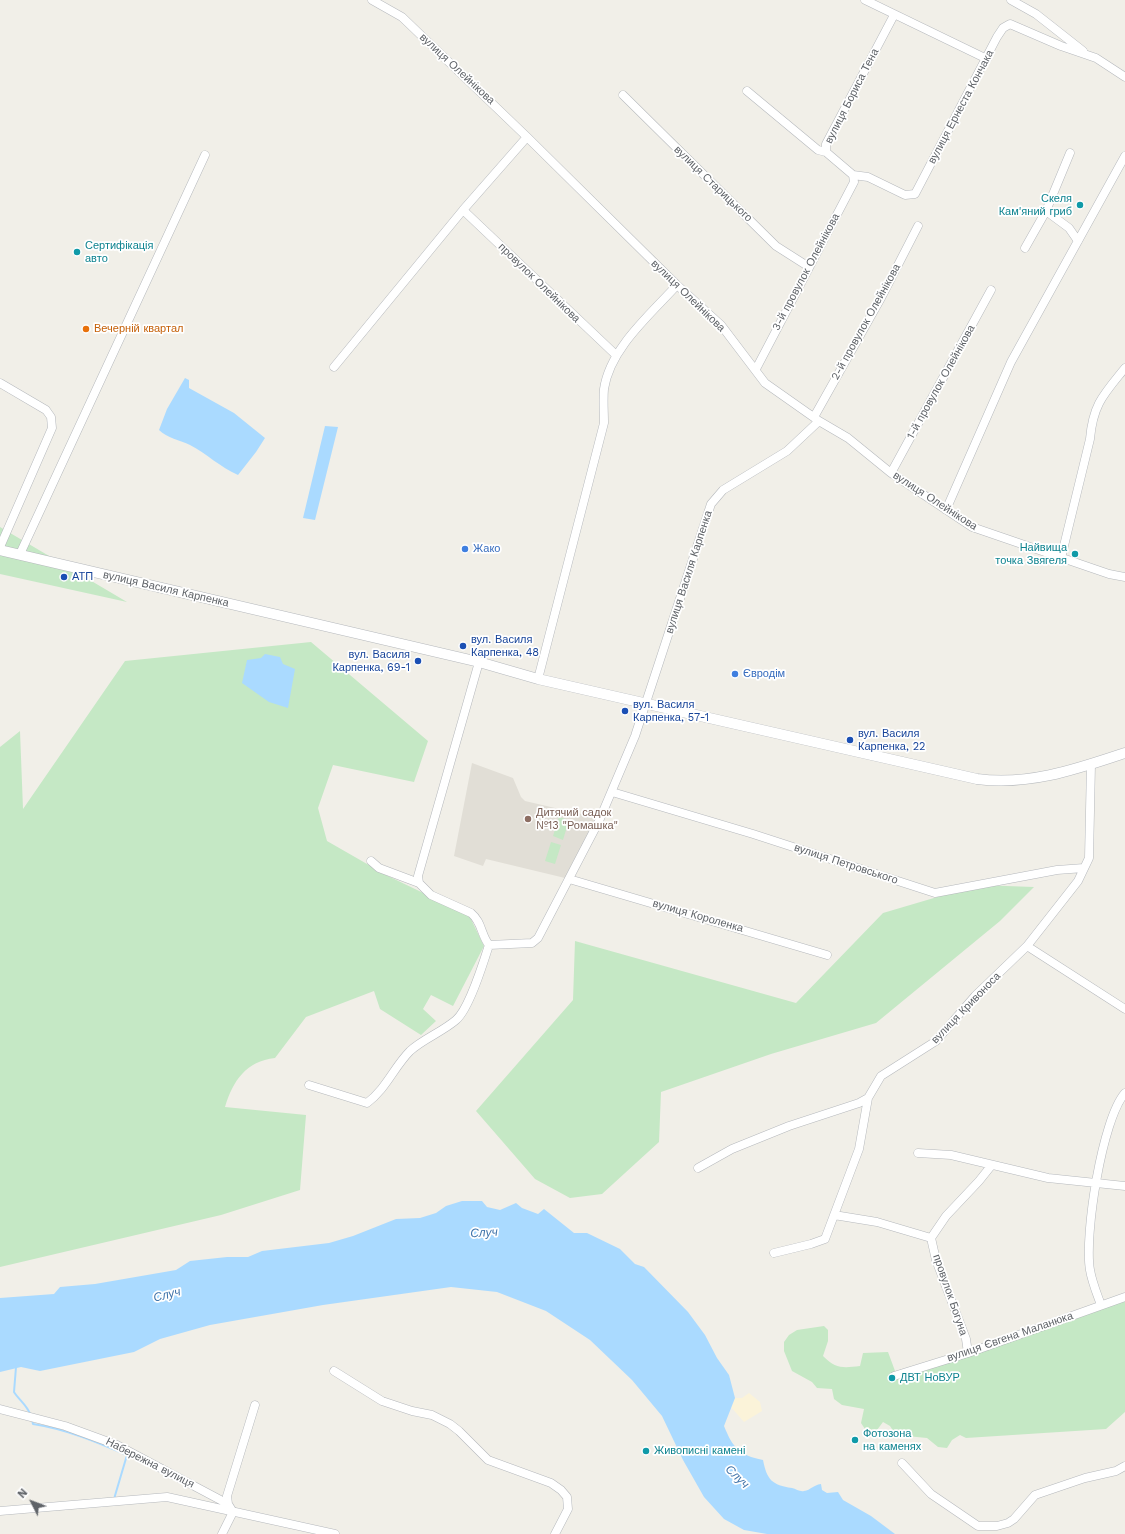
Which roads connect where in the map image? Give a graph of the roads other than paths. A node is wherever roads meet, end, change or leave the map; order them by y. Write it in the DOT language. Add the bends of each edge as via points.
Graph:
graph roads {
  1 [pos="372,0"];
  2 [pos="865,0"];
  3 [pos="1011,0"];
  4 [pos="894,15"];
  5 [pos="1086,54"];
  6 [pos="987,59"];
  7 [pos="1125,77"];
  8 [pos="747,91"];
  9 [pos="623,95"];
  10 [pos="527,137"];
  11 [pos="826,152"];
  12 [pos="1070,153"];
  13 [pos="205,155"];
  14 [pos="1125,156"];
  15 [pos="854,175"];
  16 [pos="915,194"];
  17 [pos="463,210"];
  18 [pos="1046,211"];
  19 [pos="918,226"];
  20 [pos="1078,241"];
  21 [pos="1025,248"];
  22 [pos="809,267"];
  23 [pos="677,285"];
  24 [pos="991,290"];
  25 [pos="616,356"];
  26 [pos="334,368"];
  27 [pos="1125,368"];
  28 [pos="756,369"];
  29 [pos="0,383"];
  30 [pos="816,419"];
  31 [pos="891,473"];
  32 [pos="946,510"];
  33 [pos="0,549"];
  34 [pos="20,554"];
  35 [pos="1061,558"];
  36 [pos="1125,577"];
  37 [pos="479,662"];
  38 [pos="538,679"];
  39 [pos="647,702"];
  40 [pos="1125,753"];
  41 [pos="1091,764"];
  42 [pos="612,792"];
  43 [pos="371,861"];
  44 [pos="1084,868"];
  45 [pos="569,879"];
  46 [pos="419,883"];
  47 [pos="489,945"];
  48 [pos="1027,946"];
  49 [pos="827,955"];
  50 [pos="1125,1009"];
  51 [pos="309,1085"];
  52 [pos="1125,1093"];
  53 [pos="868,1098"];
  54 [pos="918,1154"];
  55 [pos="991,1166"];
  56 [pos="698,1168"];
  57 [pos="1095,1183"];
  58 [pos="1125,1186"];
  59 [pos="834,1215"];
  60 [pos="931,1238"];
  61 [pos="774,1253"];
  62 [pos="1125,1297"];
  63 [pos="1101,1305"];
  64 [pos="968,1353"];
  65 [pos="334,1371"];
  66 [pos="894,1376"];
  67 [pos="255,1405"];
  68 [pos="0,1409"];
  69 [pos="902,1463"];
  70 [pos="1125,1466"];
  71 [pos="228,1504"];
  72 [pos="0,1511"];
  73 [pos="233,1512"];
  74 [pos="222,1534"];
  75 [pos="335,1534"];
  76 [pos="555,1534"];
  1 -- 10 [label="street, вулиця Олейнікова" via="402,17"];
  2 -- 4 [label="street"];
  3 -- 5 [label="street" via="1036,14"];
  4 -- 6 [label="street"];
  4 -- 11 [label="street, вулиця Бориса Тена" via="828,138"];
  5 -- 6 [label="street, вулиця Ернеста Кончака" via="1010,24 1003,28"];
  5 -- 7 [label="street" via="1102,61"];
  6 -- 16 [label="street, вулиця Ернеста Кончака"];
  8 -- 11 [label="street" via="818,150"];
  9 -- 22 [label="street, вулиця Старицького" via="776,246"];
  10 -- 17 [label="street"];
  10 -- 23 [label="street, вулиця Олейнікова"];
  11 -- 15 [label="street, вулиця Бориса Тена"];
  12 -- 18 [label="street"];
  13 -- 34 [label="street"];
  14 -- 20 [label="street"];
  15 -- 16 [label="street, вулиця Бориса Тена" via="868,177 904,196"];
  15 -- 22 [label="street, 3-й провулок Олейнікова" via="854,182"];
  17 -- 25 [label="street, провулок Олейнікова"];
  17 -- 26 [label="street"];
  18 -- 20 [label="street" via="1069,228"];
  18 -- 21 [label="street"];
  19 -- 30 [label="street, 2-й провулок Олейнікова"];
  20 -- 32 [label="street" via="1011,362"];
  22 -- 28 [label="street, 3-й провулок Олейнікова"];
  23 -- 25 [label="street"];
  23 -- 28 [label="street, вулиця Олейнікова" via="721,325"];
  24 -- 31 [label="street, 1-й провулок Олейнікова"];
  25 -- 38 [label="street" via="604,388 604,423"];
  27 -- 35 [label="street" via="1100,398 1092,419 1090,439"];
  28 -- 30 [label="street, вулиця Олейнікова" via="765,383"];
  29 -- 33 [label="street" via="49,413 52,428"];
  30 -- 31 [label="street, вулиця Олейнікова" via="848,438"];
  30 -- 39 [label="street, вулиця Василя Карпенка" via="787,451 723,490 711,504"];
  31 -- 32 [label="street, вулиця Олейнікова"];
  32 -- 35 [label="street, вулиця Олейнікова" via="972,527"];
  33 -- 34 [label="street, вулиця Василя Карпенка"];
  34 -- 37 [label="street, вулиця Василя Карпенка"];
  35 -- 36 [label="street, вулиця Олейнікова"];
  37 -- 38 [label="street, вулиця Василя Карпенка"];
  37 -- 46 [label="street" via="418,876"];
  38 -- 39 [label="street, вулиця Василя Карпенка"];
  39 -- 41 [label="street, вулиця Василя Карпенка" via="998,782 1037,779"];
  39 -- 42 [label="street"];
  40 -- 41 [label="street, вулиця Василя Карпенка"];
  41 -- 44 [label="street, вулиця Кривоноса" via="1089,858"];
  42 -- 44 [label="street, вулиця Петровського" via="760,836 935,893 1057,870"];
  42 -- 45 [label="street"];
  43 -- 46 [label="street" via="379,868"];
  44 -- 48 [label="street, вулиця Кривоноса" via="1078,881"];
  45 -- 47 [label="street" via="538,938 532,943"];
  45 -- 49 [label="street, вулиця Короленка"];
  46 -- 47 [label="street" via="431,895 477,918 482,936"];
  47 -- 51 [label="street" via="462,1013 455,1021 410,1051 377,1096 367,1102"];
  48 -- 50 [label="street"];
  48 -- 53 [label="street, вулиця Кривоноса" via="975,996 936,1041 881,1076"];
  52 -- 57 [label="street" via="1120,1098 1113,1118"];
  53 -- 56 [label="street" via="732,1149"];
  53 -- 59 [label="street, вулиця Кривоноса" via="859,1149"];
  54 -- 55 [label="street" via="951,1155"];
  55 -- 57 [label="street" via="1048,1178"];
  55 -- 60 [label="street" via="946,1216"];
  57 -- 58 [label="street"];
  57 -- 63 [label="street" via="1089,1243 1090,1269"];
  59 -- 60 [label="street" via="877,1222"];
  59 -- 61 [label="street, вулиця Кривоноса" via="825,1239"];
  60 -- 64 [label="street, провулок Богуна" via="936,1260 966,1339"];
  62 -- 63 [label="street, вулиця Євгена Маланюка"];
  63 -- 64 [label="street, вулиця Євгена Маланюка"];
  64 -- 66 [label="street, вулиця Євгена Маланюка"];
  65 -- 76 [label="street" via="382,1401 432,1415 450,1424 488,1460 561,1490 567,1497 568,1509"];
  67 -- 71 [label="street" via="227,1496"];
  68 -- 71 [label="street, Набережна вулиця" via="65,1426 117,1445"];
  69 -- 70 [label="street" via="931,1494 978,1526 997,1526 1014,1519 1035,1495"];
  71 -- 73 [label="street"];
  72 -- 73 [label="street" via="167,1497"];
  73 -- 74 [label="street"];
  73 -- 75 [label="street"];
}
